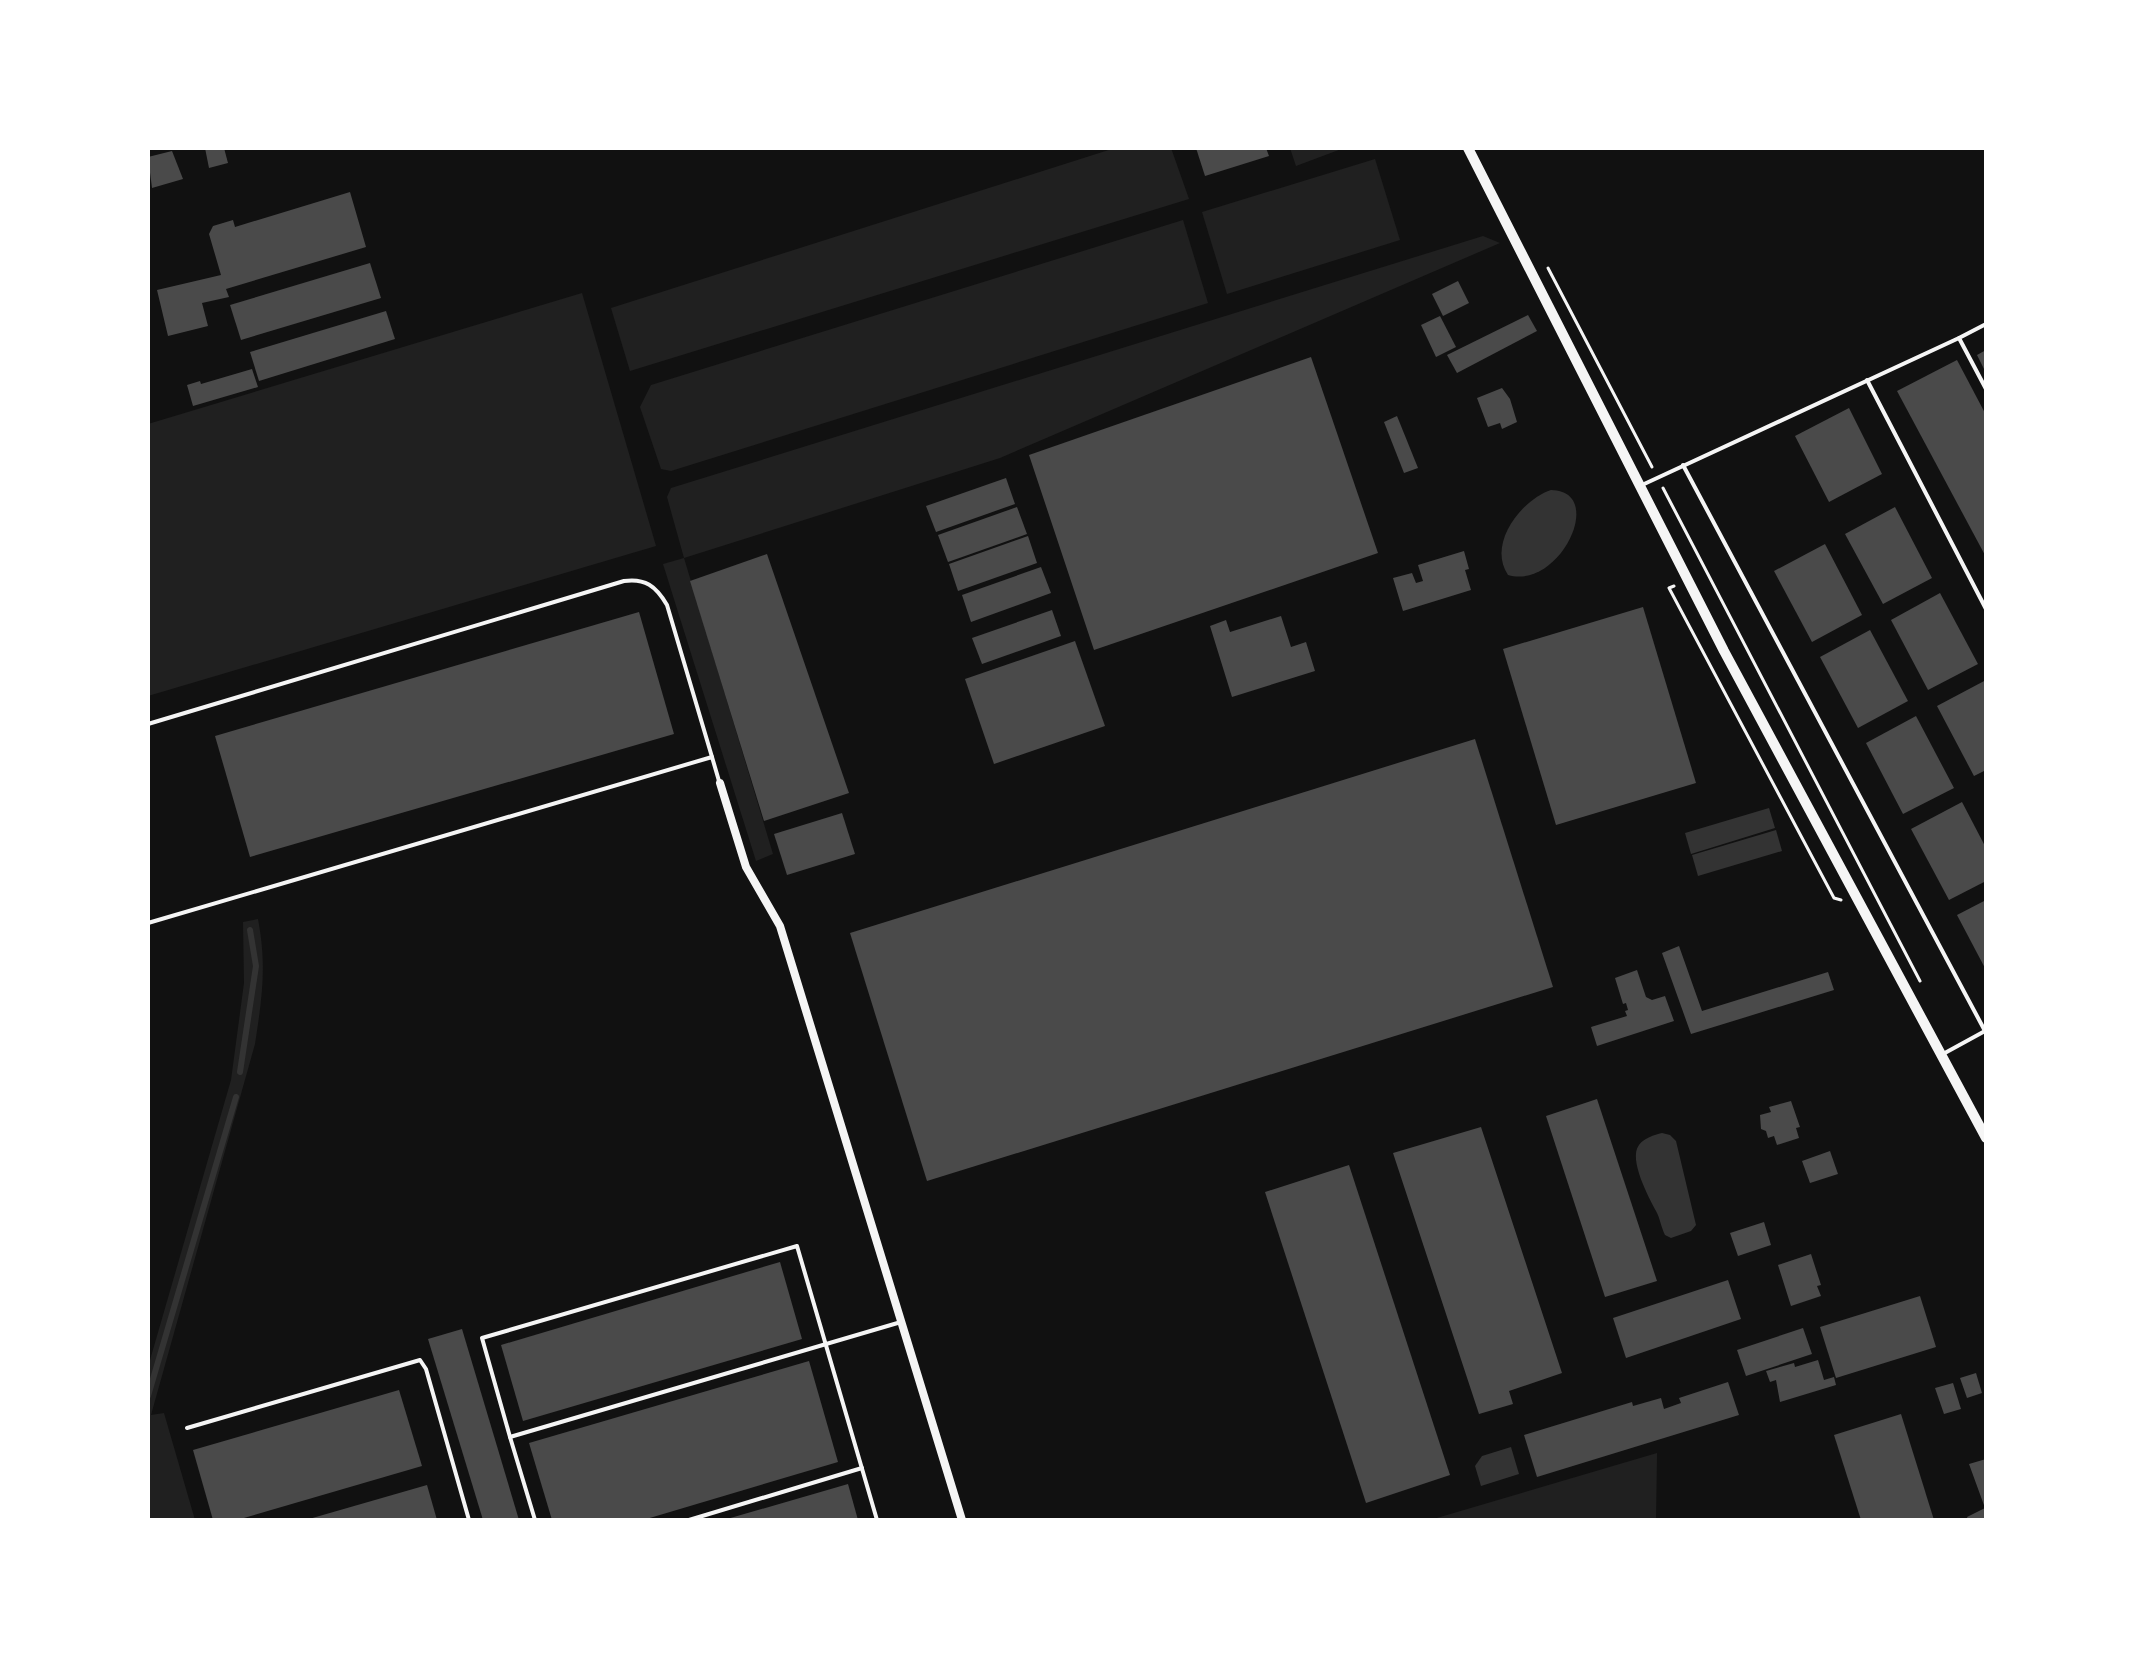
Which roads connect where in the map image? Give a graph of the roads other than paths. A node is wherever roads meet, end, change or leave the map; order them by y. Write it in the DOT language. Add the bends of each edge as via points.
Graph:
graph roads {
  1 [pos="1468,148"];
  2 [pos="1986,324"];
  3 [pos="1959,338"];
  4 [pos="1867,380"];
  5 [pos="1986,389"];
  6 [pos="1683,465"];
  7 [pos="1641,485"];
  8 [pos="1986,609"];
  9 [pos="148,724"];
  10 [pos="712,757"];
  11 [pos="720,783"];
  12 [pos="148,923"];
  13 [pos="1985,1031"];
  14 [pos="1941,1055"];
  15 [pos="1986,1138"];
  16 [pos="901,1322"];
  17 [pos="826,1344"];
  18 [pos="187,1428"];
  19 [pos="510,1437"];
  20 [pos="862,1468"];
  21 [pos="469,1520"];
  22 [pos="535,1520"];
  23 [pos="689,1520"];
  24 [pos="877,1520"];
  25 [pos="962,1520"];
  1 -- 7 [label="street"];
  2 -- 3 [label="lane"];
  3 -- 4 [label="lane"];
  3 -- 5 [label="lane"];
  4 -- 6 [label="lane"];
  4 -- 8 [label="lane"];
  6 -- 7 [label="lane"];
  6 -- 13 [label="lane"];
  7 -- 14 [label="street"];
  9 -- 10 [label="lane" via="636,579 654,586 667,605"];
  10 -- 11 [label="lane"];
  10 -- 12 [label="lane"];
  11 -- 16 [label="street" via="746,867 780,926"];
  13 -- 14 [label="lane"];
  14 -- 15 [label="street"];
  16 -- 17 [label="lane"];
  16 -- 25 [label="street"];
  17 -- 19 [label="lane"];
  17 -- 19 [label="lane" via="797,1246 482,1338"];
  17 -- 20 [label="lane"];
  18 -- 21 [label="lane" via="420,1360"];
  19 -- 22 [label="lane"];
  20 -- 23 [label="lane"];
  20 -- 24 [label="lane"];
}
